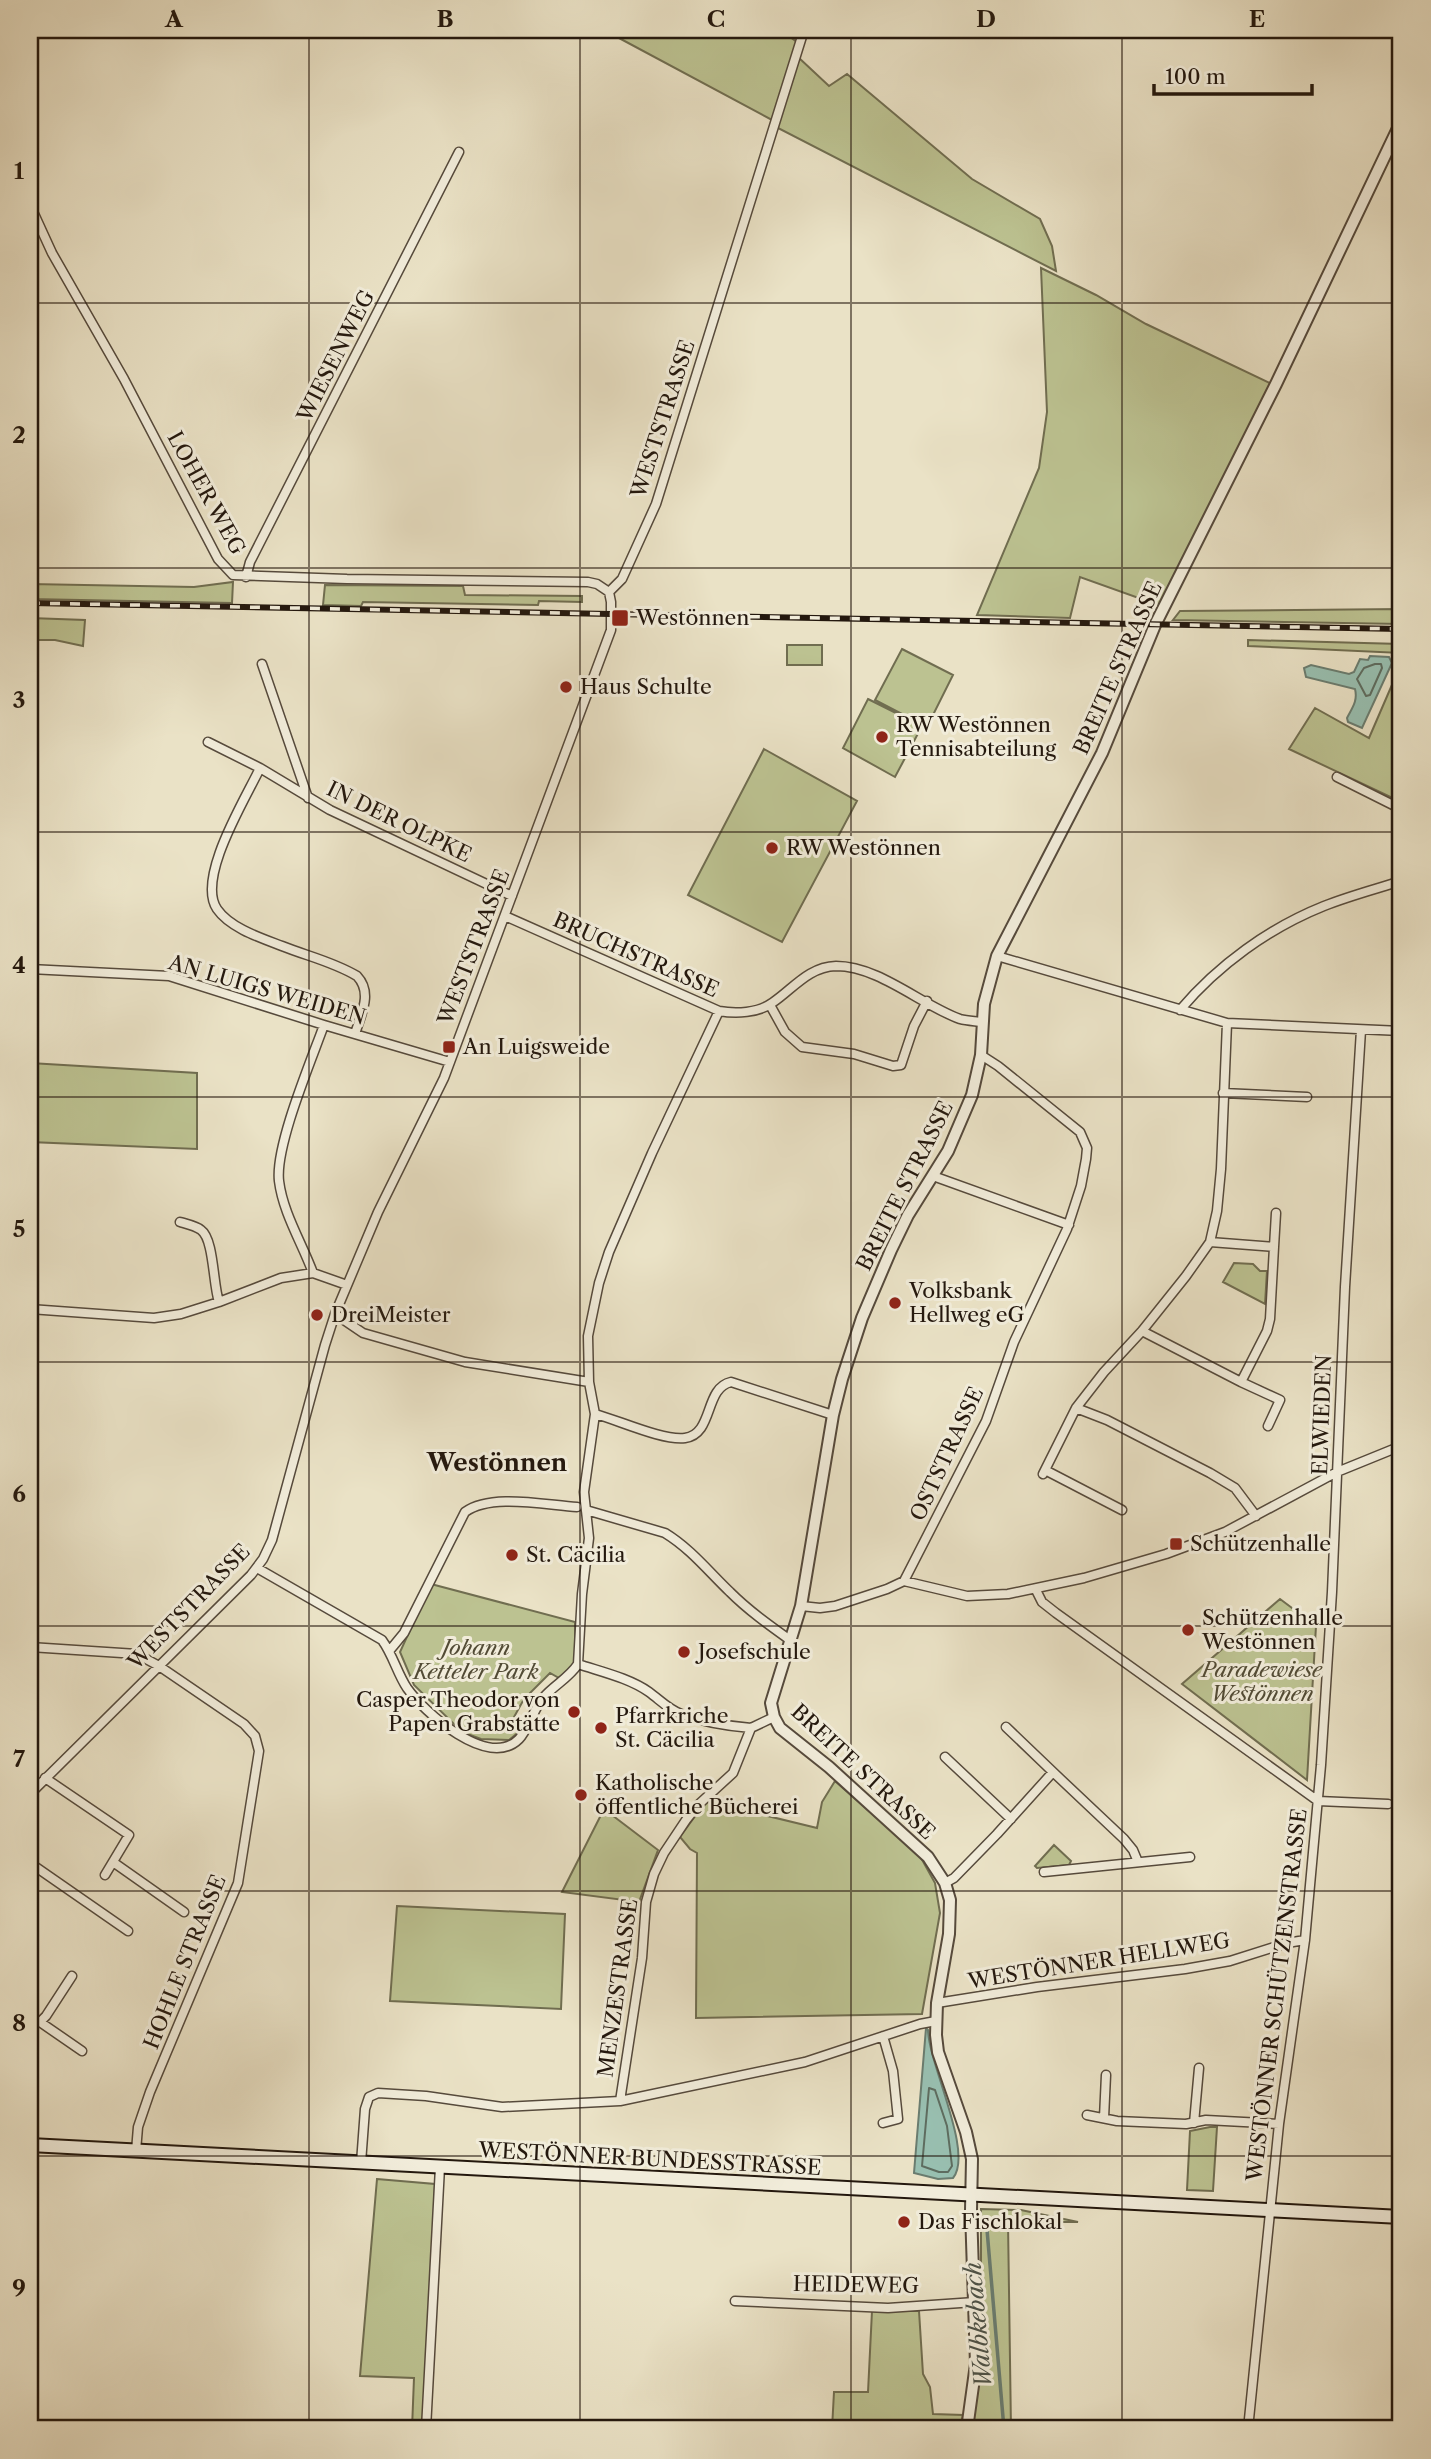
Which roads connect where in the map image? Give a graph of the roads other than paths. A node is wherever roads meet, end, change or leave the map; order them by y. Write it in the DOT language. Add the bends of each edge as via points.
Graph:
graph roads {
  1 [pos="804,30"];
  2 [pos="1401,122"];
  3 [pos="459,152"];
  4 [pos="30,205"];
  5 [pos="246,577"];
  6 [pos="609,592"];
  7 [pos="262,664"];
  8 [pos="208,742"];
  9 [pos="260,768"];
  10 [pos="1337,777"];
  11 [pos="308,798"];
  12 [pos="1401,809"];
  13 [pos="1401,881"];
  14 [pos="512,896"];
  15 [pos="505,916"];
  16 [pos="997,957"];
  17 [pos="30,969"];
  18 [pos="927,1001"];
  19 [pos="770,1005"];
  20 [pos="1180,1010"];
  21 [pos="719,1011"];
  22 [pos="982,1023"];
  23 [pos="1227,1023"];
  24 [pos="324,1025"];
  25 [pos="1361,1030"];
  26 [pos="1401,1031"];
  27 [pos="355,1034"];
  28 [pos="981,1055"];
  29 [pos="450,1062"];
  30 [pos="1223,1093"];
  31 [pos="1307,1097"];
  32 [pos="933,1176"];
  33 [pos="1276,1213"];
  34 [pos="180,1222"];
  35 [pos="1069,1225"];
  36 [pos="1210,1242"];
  37 [pos="1274,1247"];
  38 [pos="313,1273"];
  39 [pos="347,1285"];
  40 [pos="219,1302"];
  41 [pos="30,1309"];
  42 [pos="335,1314"];
  43 [pos="1142,1331"];
  44 [pos="589,1382"];
  45 [pos="1241,1382"];
  46 [pos="1076,1408"];
  47 [pos="595,1414"];
  48 [pos="833,1415"];
  49 [pos="1268,1426"];
  50 [pos="1401,1446"];
  51 [pos="1337,1472"];
  52 [pos="582,1509"];
  53 [pos="1122,1510"];
  54 [pos="1256,1516"];
  55 [pos="257,1568"];
  56 [pos="904,1581"];
  57 [pos="1036,1590"];
  58 [pos="801,1606"];
  59 [pos="790,1640"];
  60 [pos="30,1647"];
  61 [pos="390,1650"];
  62 [pos="578,1664"];
  63 [pos="159,1666"];
  64 [pos="774,1717"];
  65 [pos="1006,1727"];
  66 [pos="751,1728"];
  67 [pos="945,1757"];
  68 [pos="1053,1772"];
  69 [pos="45,1778"];
  70 [pos="30,1794"];
  71 [pos="1318,1801"];
  72 [pos="1388,1804"];
  73 [pos="1011,1819"];
  74 [pos="1190,1857"];
  75 [pos="1138,1862"];
  76 [pos="30,1863"];
  77 [pos="113,1863"];
  78 [pos="1044,1872"];
  79 [pos="105,1875"];
  80 [pos="945,1883"];
  81 [pos="184,1912"];
  82 [pos="128,1931"];
  83 [pos="1305,1940"];
  84 [pos="72,1976"];
  85 [pos="937,2003"];
  86 [pos="936,2021"];
  87 [pos="30,2022"];
  88 [pos="40,2022"];
  89 [pos="883,2036"];
  90 [pos="82,2051"];
  91 [pos="1199,2068"];
  92 [pos="1106,2075"];
  93 [pos="620,2101"];
  94 [pos="1087,2115"];
  95 [pos="1104,2118"];
  96 [pos="883,2123"];
  97 [pos="1194,2123"];
  98 [pos="1279,2124"];
  99 [pos="30,2145"];
  100 [pos="136,2151"];
  101 [pos="360,2163"];
  102 [pos="440,2167"];
  103 [pos="971,2194"];
  104 [pos="1269,2210"];
  105 [pos="1401,2217"];
  106 [pos="735,2301"];
  107 [pos="975,2302"];
  108 [pos="426,2429"];
  109 [pos="967,2429"];
  110 [pos="1248,2429"];
  1 -- 6 [label="street, WESTSTRASSE" via="656,503 622,579"];
  2 -- 16 [label="street, BREITE STRASSE" via="1156,625 1102,753"];
  3 -- 5 [label="street, WIESENWEG"];
  4 -- 5 [label="street, LOHER WEG" via="218,559 233,575"];
  5 -- 6 [label="street, LOHER WEG" via="588,582"];
  6 -- 14 [label="street, WESTSTRASSE" via="611,630"];
  7 -- 11 [label="street, IN DER OLPKE"];
  8 -- 9 [label="street, IN DER OLPKE"];
  9 -- 11 [label="street, IN DER OLPKE"];
  9 -- 27 [label="street" via="216,863 212,899 225,917 245,930 357,976 367,997"];
  10 -- 12 [label="street"];
  11 -- 14 [label="street, IN DER OLPKE"];
  13 -- 20 [label="street" via="1323,906 1262,938 1224,965"];
  14 -- 15 [label="street, WESTSTRASSE"];
  15 -- 21 [label="street, BRUCHSTRASSE"];
  15 -- 29 [label="street, WESTSTRASSE"];
  16 -- 20 [label="street"];
  16 -- 22 [label="street, BREITE STRASSE"];
  17 -- 24 [label="street, AN LUIGS WEIDEN" via="170,976"];
  18 -- 19 [label="street, BRUCHSTRASSE" via="865,972 833,966 806,975"];
  18 -- 19 [label="street" via="901,1065 893,1066 853,1054 802,1047 785,1032"];
  18 -- 22 [label="street, BRUCHSTRASSE" via="961,1020"];
  19 -- 21 [label="street, BRUCHSTRASSE" via="741,1012"];
  20 -- 23 [label="street"];
  21 -- 44 [label="street" via="652,1153 598,1283 588,1336"];
  22 -- 28 [label="street, BREITE STRASSE"];
  23 -- 25 [label="street"];
  23 -- 30 [label="street"];
  24 -- 27 [label="street, AN LUIGS WEIDEN"];
  24 -- 38 [label="street" via="288,1130 279,1172 282,1194"];
  25 -- 26 [label="street"];
  25 -- 51 [label="street, ELWIEDEN"];
  27 -- 29 [label="street, AN LUIGS WEIDEN"];
  28 -- 32 [label="street, BREITE STRASSE" via="965,1113"];
  28 -- 35 [label="street, OSTSTRASSE" via="1080,1132 1086,1159"];
  29 -- 39 [label="street, WESTSTRASSE"];
  30 -- 31 [label="street"];
  30 -- 36 [label="street" via="1219,1190"];
  32 -- 35 [label="street"];
  32 -- 48 [label="street, BREITE STRASSE" via="908,1215 862,1318"];
  33 -- 37 [label="street"];
  34 -- 40 [label="street" via="207,1236"];
  35 -- 56 [label="street, OSTSTRASSE" via="1014,1342 986,1421"];
  36 -- 37 [label="street"];
  36 -- 43 [label="street"];
  37 -- 45 [label="street" via="1270,1319"];
  38 -- 39 [label="street"];
  38 -- 40 [label="street" via="281,1278"];
  39 -- 42 [label="street, WESTSTRASSE"];
  40 -- 41 [label="street" via="154,1318"];
  42 -- 44 [label="street" via="363,1333 465,1362"];
  42 -- 55 [label="street, WESTSTRASSE" via="272,1540"];
  43 -- 45 [label="street"];
  43 -- 46 [label="street"];
  44 -- 47 [label="street"];
  45 -- 49 [label="street" via="1280,1400"];
  46 -- 53 [label="street" via="1044,1472"];
  46 -- 54 [label="street" via="1235,1488"];
  47 -- 48 [label="street" via="684,1438 700,1430 720,1388 731,1382"];
  47 -- 52 [label="street"];
  48 -- 58 [label="street, BREITE STRASSE"];
  50 -- 51 [label="street"];
  51 -- 54 [label="street"];
  51 -- 71 [label="street, ELWIEDEN"];
  52 -- 59 [label="street" via="665,1533"];
  52 -- 61 [label="street" via="496,1502 465,1512 404,1633"];
  52 -- 62 [label="street" via="589,1538"];
  54 -- 57 [label="street" via="1178,1550"];
  55 -- 61 [label="street" via="382,1640"];
  55 -- 63 [label="street, WESTSTRASSE"];
  56 -- 57 [label="street" via="967,1596"];
  56 -- 58 [label="street" via="835,1606"];
  57 -- 71 [label="street, WESTÖNNER SCHÜTZENSTRASSE" via="1056,1613"];
  58 -- 59 [label="street, BREITE STRASSE"];
  59 -- 64 [label="street, BREITE STRASSE" via="771,1703"];
  60 -- 63 [label="street, HOHLE STRASSE" via="137,1654"];
  61 -- 62 [label="street" via="407,1688 425,1709 447,1729 488,1746 521,1738 538,1704"];
  62 -- 66 [label="street" via="626,1680 681,1714"];
  63 -- 69 [label="street, WESTSTRASSE"];
  63 -- 100 [label="street, HOHLE STRASSE" via="244,1724 255,1736 259,1751 238,1883 150,2092 138,2127"];
  64 -- 66 [label="street"];
  64 -- 80 [label="street, BREITE STRASSE" via="786,1733 921,1851"];
  65 -- 68 [label="street"];
  66 -- 93 [label="street, MENZESTRASSE" via="733,1773 686,1820 654,1874 646,1902"];
  67 -- 73 [label="street"];
  68 -- 73 [label="street"];
  68 -- 75 [label="street" via="1124,1839"];
  69 -- 70 [label="street, WESTSTRASSE"];
  69 -- 77 [label="street" via="129,1835"];
  71 -- 72 [label="street"];
  71 -- 83 [label="street, WESTÖNNER SCHÜTZENSTRASSE"];
  73 -- 80 [label="street"];
  74 -- 75 [label="street"];
  75 -- 78 [label="street"];
  76 -- 82 [label="street"];
  77 -- 79 [label="street"];
  77 -- 81 [label="street"];
  80 -- 85 [label="street, BREITE STRASSE" via="951,1916"];
  83 -- 85 [label="street, WESTÖNNER HELLWEG" via="1185,1969"];
  83 -- 98 [label="street, WESTÖNNER SCHÜTZENSTRASSE"];
  84 -- 88 [label="street"];
  85 -- 86 [label="street, BREITE STRASSE"];
  86 -- 89 [label="street"];
  86 -- 103 [label="street, BREITE STRASSE" via="938,2052 972,2159"];
  87 -- 88 [label="street"];
  88 -- 90 [label="street"];
  89 -- 93 [label="street" via="805,2062"];
  89 -- 96 [label="street" via="893,2071 898,2119"];
  91 -- 97 [label="street"];
  92 -- 95 [label="street"];
  93 -- 101 [label="street" via="502,2107 378,2093 369,2097 365,2109"];
  94 -- 95 [label="street"];
  95 -- 97 [label="street"];
  97 -- 98 [label="street"];
  98 -- 104 [label="street, WESTÖNNER SCHÜTZENSTRASSE"];
  99 -- 100 [label="main road, WESTÖNNER BUNDESSTRASSE"];
  100 -- 101 [label="main road, WESTÖNNER BUNDESSTRASSE"];
  101 -- 102 [label="main road, WESTÖNNER BUNDESSTRASSE"];
  102 -- 103 [label="main road, WESTÖNNER BUNDESSTRASSE"];
  102 -- 108 [label="street"];
  103 -- 104 [label="main road, WESTÖNNER BUNDESSTRASSE"];
  103 -- 107 [label="street"];
  104 -- 105 [label="main road, WESTÖNNER BUNDESSTRASSE"];
  104 -- 110 [label="street, WESTÖNNER SCHÜTZENSTRASSE"];
  106 -- 107 [label="street, HEIDEWEG" via="888,2308"];
  107 -- 109 [label="street" via="976,2364"];
}
